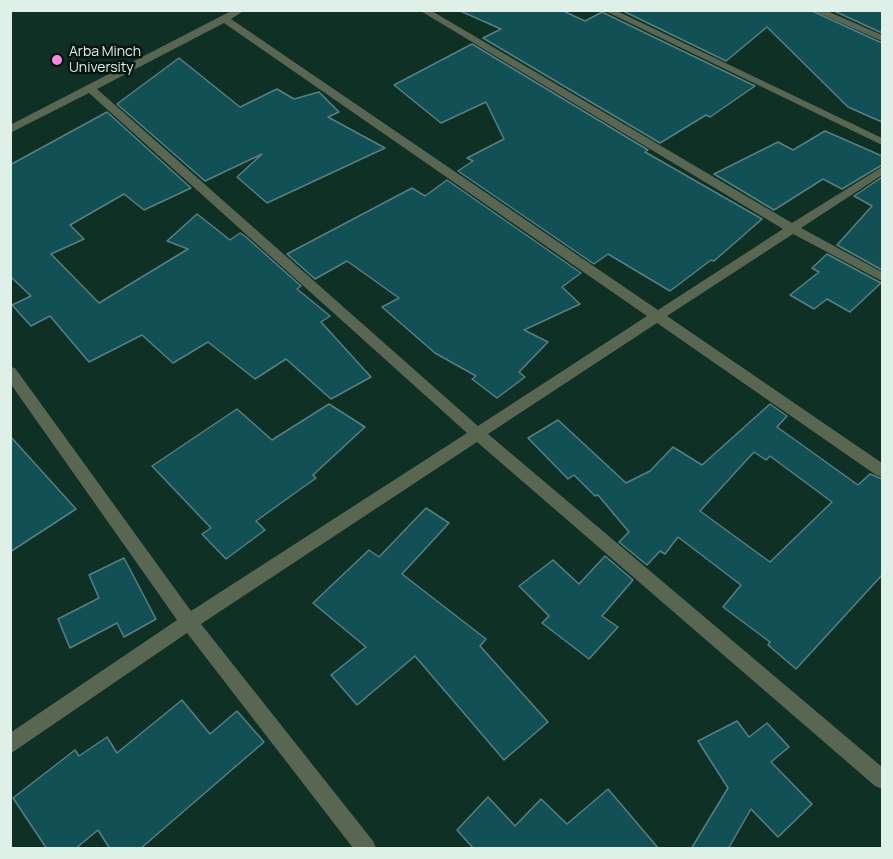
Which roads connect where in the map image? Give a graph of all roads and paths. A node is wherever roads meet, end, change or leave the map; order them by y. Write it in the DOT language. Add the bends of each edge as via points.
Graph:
graph roads {
  1 [pos="241,10"];
  2 [pos="423,10"];
  3 [pos="607,10"];
  4 [pos="816,10"];
  5 [pos="225,19"];
  6 [pos="882,38"];
  7 [pos="91,89"];
  8 [pos="10,130"];
  9 [pos="882,142"];
  10 [pos="882,170"];
  11 [pos="793,228"];
  12 [pos="882,278"];
  13 [pos="659,318"];
  14 [pos="10,372"];
  15 [pos="479,435"];
  16 [pos="882,471"];
  17 [pos="189,622"];
  18 [pos="10,745"];
  19 [pos="882,779"];
  20 [pos="366,849"];
  1 -- 5 [label="street"];
  2 -- 11 [label="street"];
  3 -- 9 [label="street"];
  4 -- 6 [label="street"];
  5 -- 7 [label="street"];
  5 -- 13 [label="street"];
  7 -- 8 [label="street"];
  7 -- 15 [label="street"];
  10 -- 11 [label="street"];
  11 -- 12 [label="street"];
  11 -- 13 [label="street"];
  13 -- 15 [label="street"];
  13 -- 16 [label="street"];
  14 -- 17 [label="street"];
  15 -- 17 [label="street"];
  15 -- 19 [label="street"];
  17 -- 18 [label="street"];
  17 -- 20 [label="street"];
}
